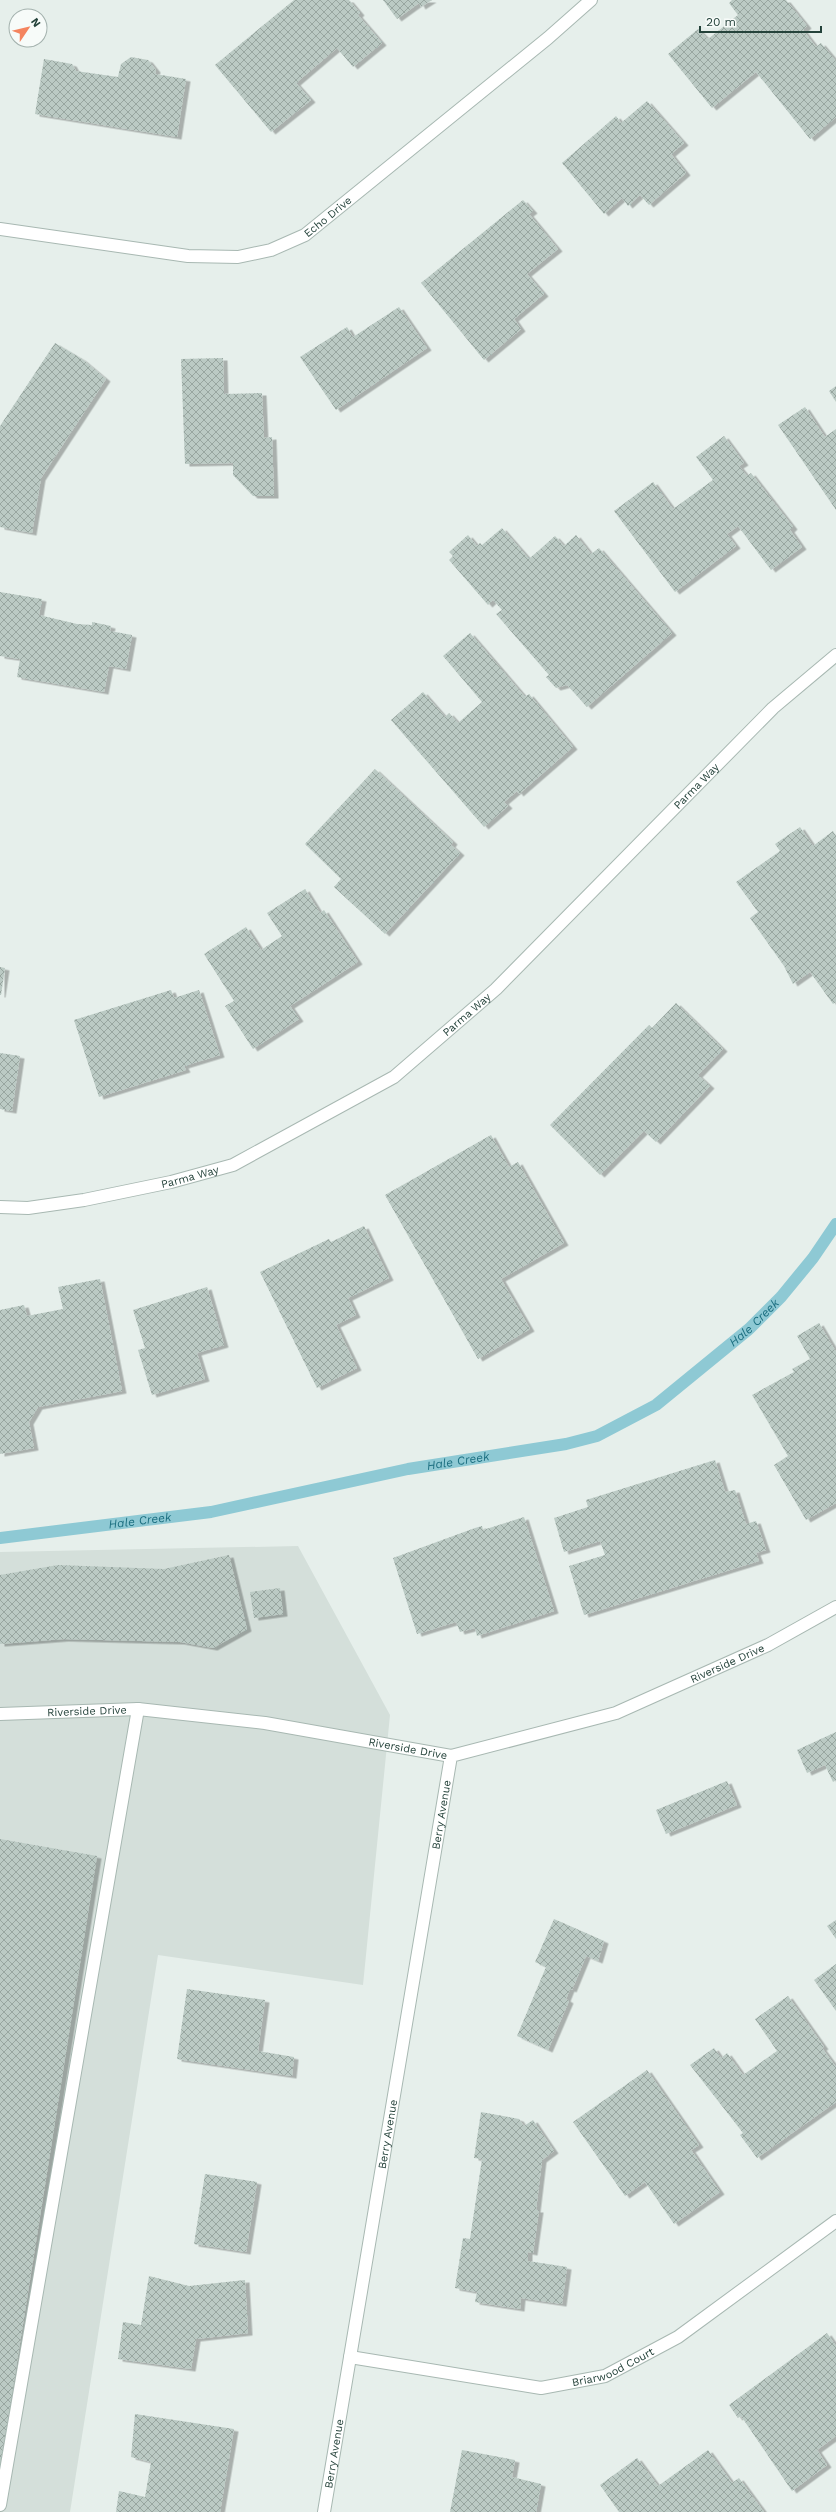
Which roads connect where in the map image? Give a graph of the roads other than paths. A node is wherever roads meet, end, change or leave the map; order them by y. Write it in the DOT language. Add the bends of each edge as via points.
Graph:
graph roads {
  1 [pos="591,0"];
  2 [pos="0,229"];
  3 [pos="836,655"];
  4 [pos="0,1207"];
  5 [pos="836,1607"];
  6 [pos="138,1709"];
  7 [pos="0,1714"];
  8 [pos="451,1756"];
  9 [pos="836,2221"];
  10 [pos="350,2357"];
  11 [pos="0,2505"];
  12 [pos="324,2512"];
  1 -- 2 [label="street, Echo Drive" via="548,38 305,235 271,250 238,257 188,256"];
  3 -- 4 [label="street, Parma Way" via="772,708 496,989 394,1077 233,1165 171,1182 84,1200 28,1208"];
  5 -- 8 [label="street, Riverside Drive" via="768,1645 616,1713"];
  6 -- 7 [label="street, Riverside Drive"];
  6 -- 8 [label="street, Riverside Drive" via="265,1723"];
  6 -- 11 [label="street"];
  8 -- 10 [label="street, Berry Avenue"];
  9 -- 10 [label="street, Briarwood Court" via="678,2337 605,2376 541,2388"];
  10 -- 12 [label="street, Berry Avenue"];
}
